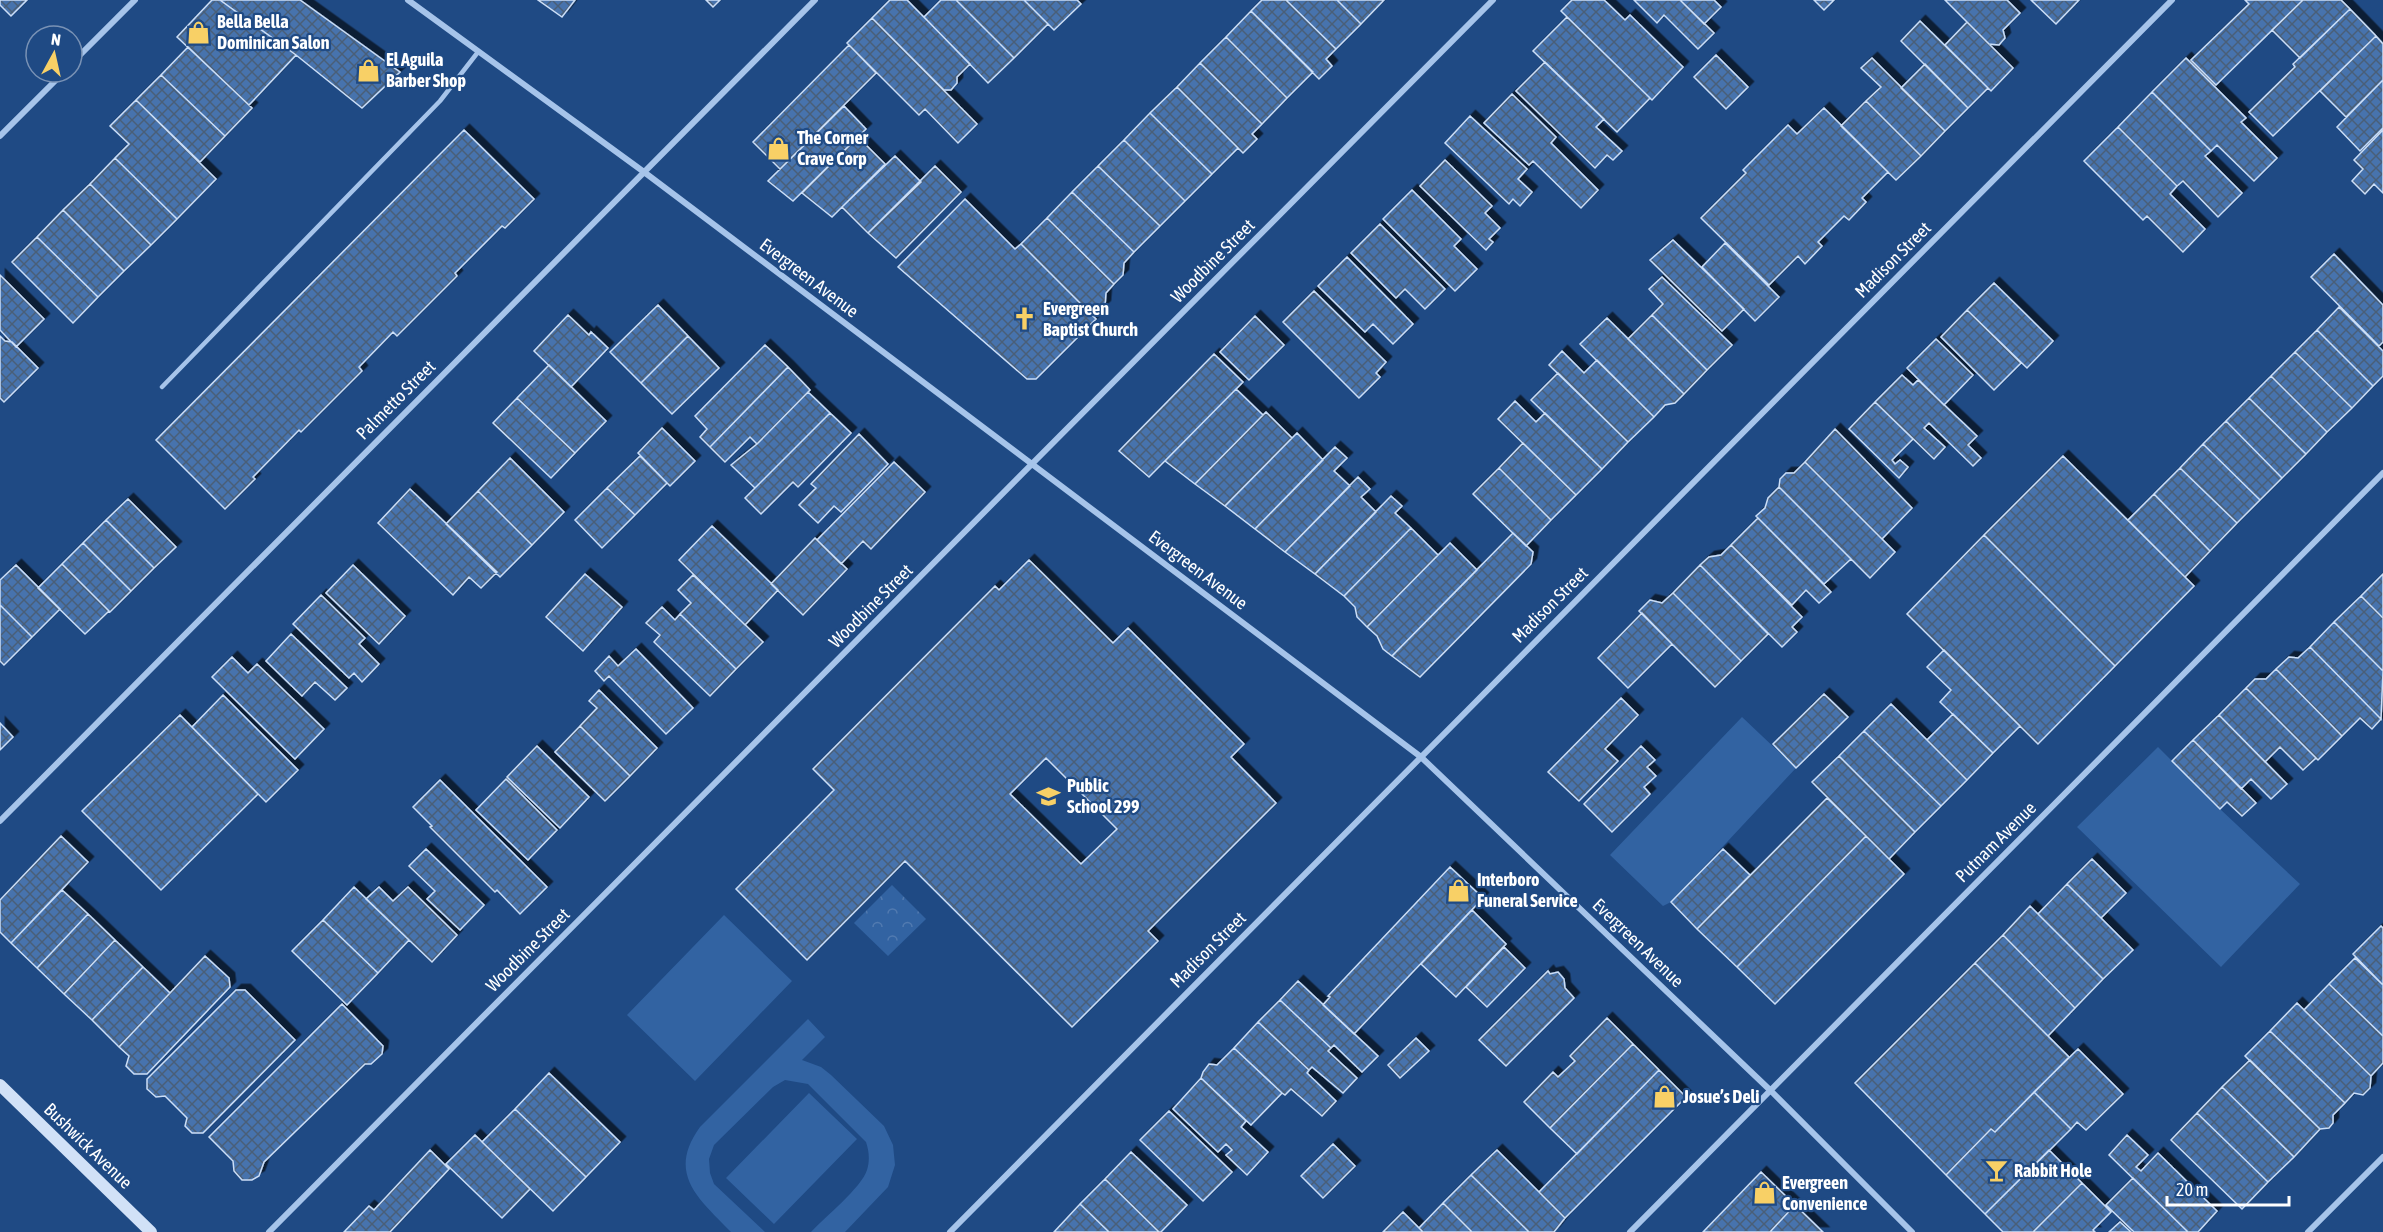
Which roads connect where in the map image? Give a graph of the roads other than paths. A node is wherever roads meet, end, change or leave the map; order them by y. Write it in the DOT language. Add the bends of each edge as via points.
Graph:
graph roads {
  1 [pos="135,0"];
  2 [pos="408,0"];
  3 [pos="815,0"];
  4 [pos="1493,0"];
  5 [pos="2172,0"];
  6 [pos="84,51"];
  7 [pos="478,52"];
  8 [pos="52,84"];
  9 [pos="0,136"];
  10 [pos="644,172"];
  11 [pos="162,387"];
  12 [pos="1033,464"];
  13 [pos="2383,473"];
  14 [pos="1421,757"];
  15 [pos="0,821"];
  16 [pos="0,1085"];
  17 [pos="1771,1091"];
  18 [pos="2383,1157"];
  19 [pos="151,1232"];
  20 [pos="269,1232"];
  21 [pos="950,1232"];
  22 [pos="1630,1232"];
  23 [pos="1912,1232"];
  24 [pos="2308,1232"];
  1 -- 6 [label="street"];
  2 -- 7 [label="street, Evergreen Avenue"];
  3 -- 10 [label="street, Palmetto Street"];
  4 -- 12 [label="street, Woodbine Street"];
  5 -- 14 [label="street, Madison Street"];
  7 -- 10 [label="street, Evergreen Avenue"];
  7 -- 11 [label="lane" via="440,101"];
  8 -- 9 [label="street"];
  10 -- 12 [label="street, Evergreen Avenue"];
  10 -- 15 [label="street, Palmetto Street"];
  12 -- 14 [label="street, Evergreen Avenue"];
  12 -- 20 [label="street, Woodbine Street"];
  13 -- 17 [label="street, Putnam Avenue"];
  14 -- 17 [label="street, Evergreen Avenue"];
  14 -- 21 [label="street, Madison Street"];
  16 -- 19 [label="main road, Bushwick Avenue"];
  17 -- 22 [label="street, Putnam Avenue"];
  17 -- 23 [label="street, Evergreen Avenue"];
  18 -- 24 [label="street"];
}
